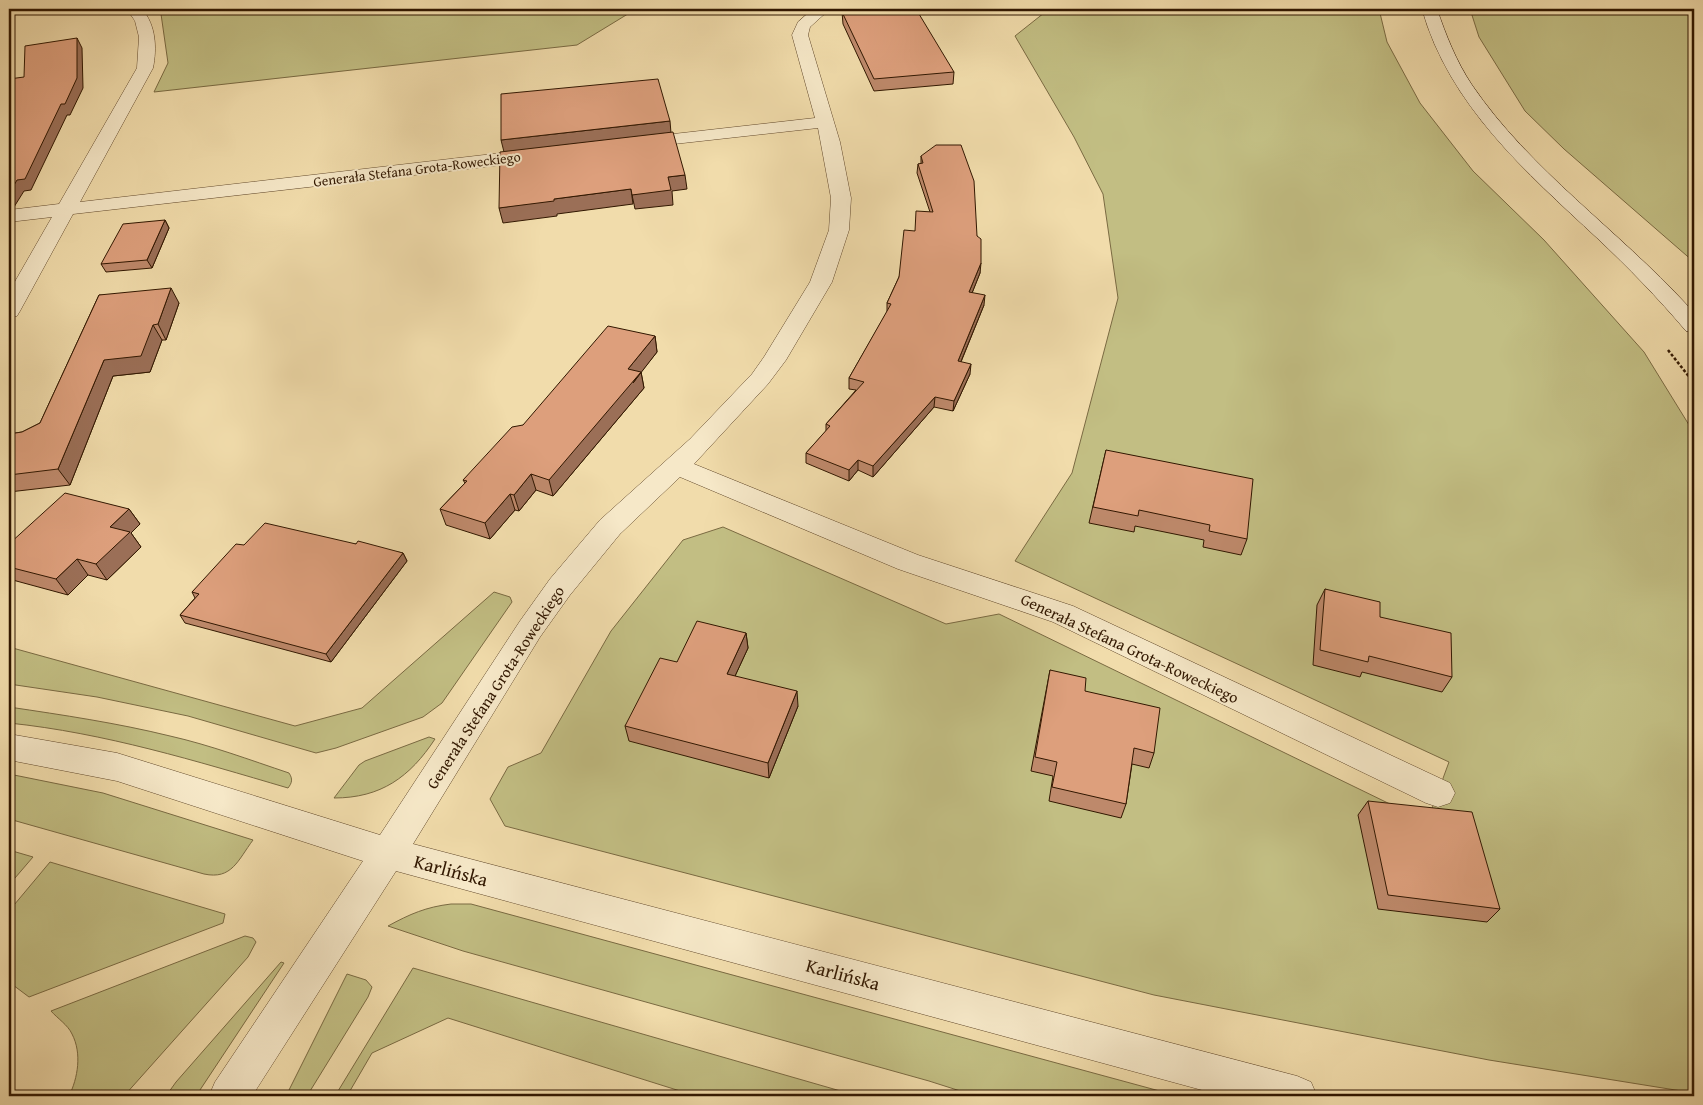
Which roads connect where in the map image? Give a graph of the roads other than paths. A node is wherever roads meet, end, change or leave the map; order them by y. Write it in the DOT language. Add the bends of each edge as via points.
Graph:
graph roads {
  1 [pos="134,9"];
  2 [pos="822,9"];
  3 [pos="1429,9"];
  4 [pos="825,122"];
  5 [pos="618,146"];
  6 [pos="549,154"];
  7 [pos="66,209"];
  8 [pos="9,216"];
  9 [pos="9,311"];
  10 [pos="1694,326"];
  11 [pos="676,466"];
  12 [pos="9,747"];
  13 [pos="1438,793"];
  14 [pos="388,853"];
  15 [pos="228,1096"];
  16 [pos="1297,1096"];
  1 -- 7 [label="street" via="144,23 145,68"];
  2 -- 4 [label="street, Generała Stefana Grota-Roweckiego" via="806,22 800,36"];
  3 -- 10 [label="street" via="1448,58 1483,113 1528,164 1634,262"];
  4 -- 5 [label="street"];
  4 -- 11 [label="street, Generała Stefana Grota-Roweckiego" via="842,205 835,245 821,282 760,379"];
  6 -- 7 [label="street, Generała Stefana Grota-Roweckiego"];
  7 -- 8 [label="street, Generała Stefana Grota-Roweckiego"];
  7 -- 9 [label="street"];
  11 -- 13 [label="street, Generała Stefana Grota-Roweckiego" via="906,561 1063,614"];
  11 -- 14 [label="street, Generała Stefana Grota-Roweckiego" via="610,527 560,587"];
  12 -- 14 [label="street, Karlińska" via="116,767"];
  14 -- 15 [label="street"];
  14 -- 16 [label="street, Karlińska"];
}
